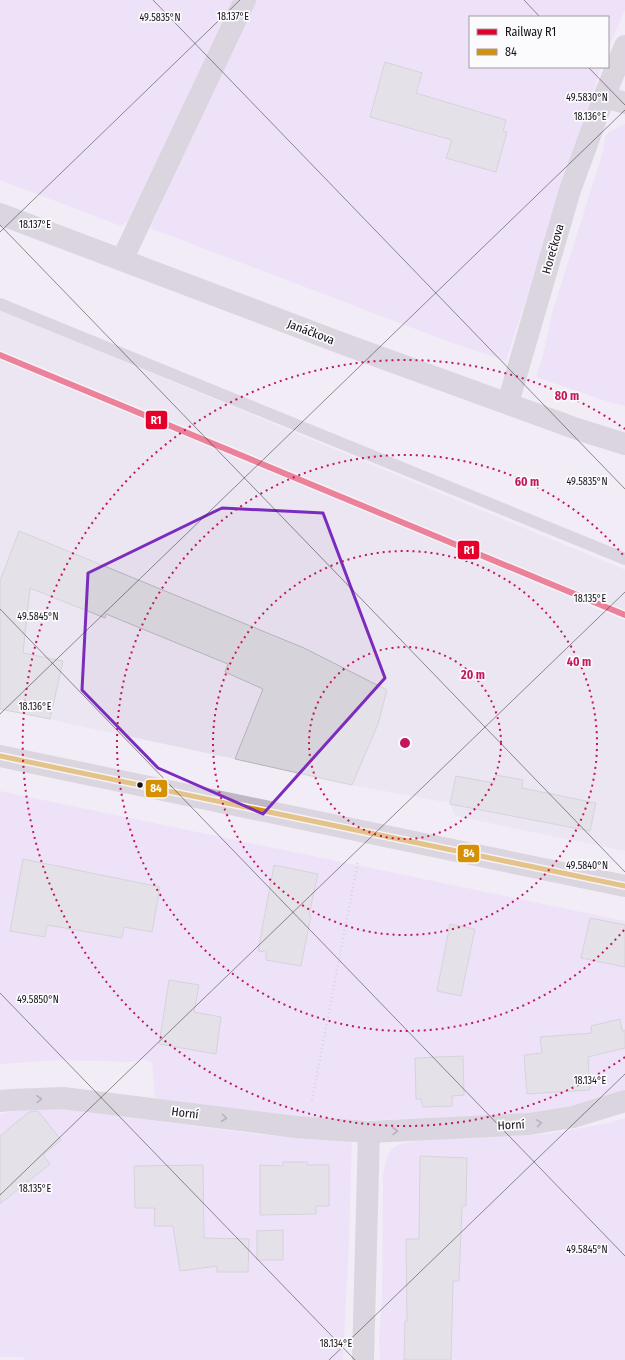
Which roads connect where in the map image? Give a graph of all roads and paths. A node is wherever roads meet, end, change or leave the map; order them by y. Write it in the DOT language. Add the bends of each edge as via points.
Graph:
graph roads {
  1 [pos="245,0"];
  2 [pos="625,46"];
  3 [pos="604,97"];
  4 [pos="625,103"];
  5 [pos="0,214"];
  6 [pos="122,260"];
  7 [pos="0,304"];
  8 [pos="508,403"];
  9 [pos="625,444"];
  10 [pos="625,559"];
  11 [pos="0,756"];
  12 [pos="358,861"];
  13 [pos="625,886"];
  14 [pos="0,1101"];
  15 [pos="625,1101"];
  16 [pos="308,1128"];
  17 [pos="370,1132"];
  18 [pos="363,1360"];
  1 -- 6 [label="street"];
  2 -- 3 [label="street, Horečkova"];
  3 -- 4 [label="street"];
  3 -- 8 [label="street, Horečkova" via="570,190"];
  5 -- 6 [label="street, Janáčkova"];
  6 -- 8 [label="street, Janáčkova"];
  7 -- 10 [label="lane"];
  8 -- 9 [label="street, Janáčkova"];
  11 -- 13 [label="street"];
  12 -- 16 [label="path"];
  14 -- 16 [label="street, Horní, one-way" via="63,1098"];
  17 -- 15 [label="street, Horní, one-way" via="529,1124 573,1117"];
  16 -- 17 [label="street, Horní"];
  17 -- 18 [label="street"];
}
